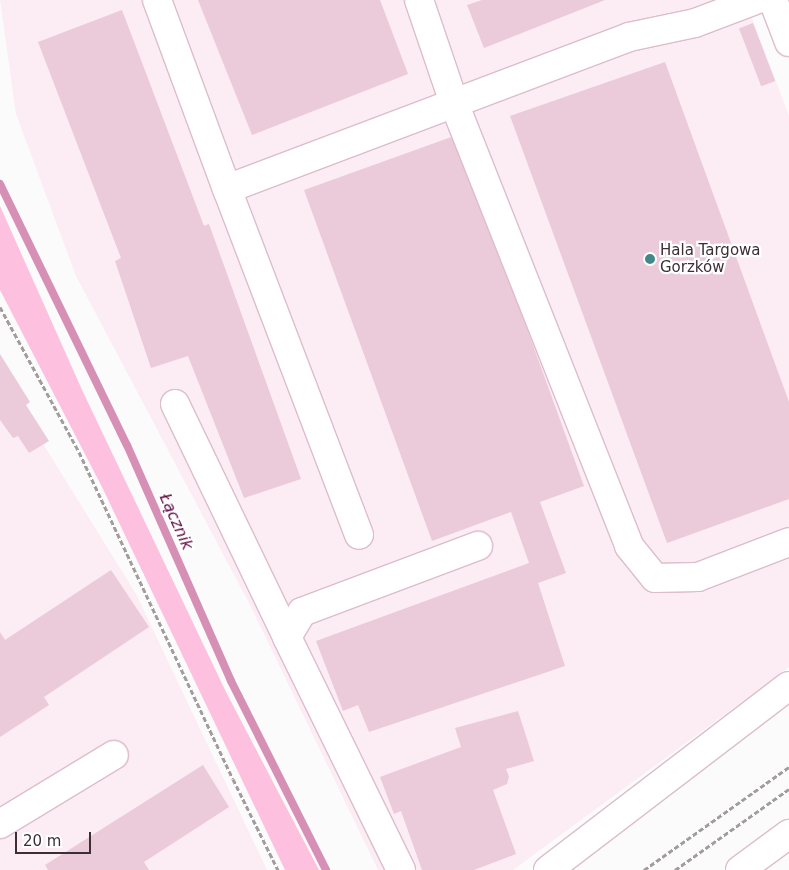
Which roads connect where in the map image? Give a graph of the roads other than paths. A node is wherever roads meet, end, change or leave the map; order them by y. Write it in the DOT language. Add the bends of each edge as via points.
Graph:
graph roads {
  1 [pos="157,0"];
  2 [pos="418,0"];
  3 [pos="756,0"];
  4 [pos="773,0"];
  5 [pos="789,42"];
  6 [pos="454,103"];
  7 [pos="226,188"];
  8 [pos="175,404"];
  9 [pos="359,535"];
  10 [pos="789,542"];
  11 [pos="478,546"];
  12 [pos="288,637"];
  13 [pos="789,686"];
  14 [pos="114,755"];
  15 [pos="0,824"];
  16 [pos="789,834"];
  17 [pos="401,870"];
  18 [pos="548,870"];
  19 [pos="740,870"];
  1 -- 7 [label="main road"];
  2 -- 6 [label="main road"];
  3 -- 6 [label="main road" via="694,23 629,37"];
  4 -- 5 [label="main road"];
  6 -- 7 [label="main road"];
  6 -- 10 [label="main road" via="629,546 655,578 698,577"];
  7 -- 9 [label="main road"];
  8 -- 12 [label="main road"];
  11 -- 12 [label="main road" via="302,612"];
  12 -- 17 [label="main road"];
  13 -- 18 [label="main road"];
  14 -- 15 [label="main road"];
  16 -- 19 [label="main road"];
}
